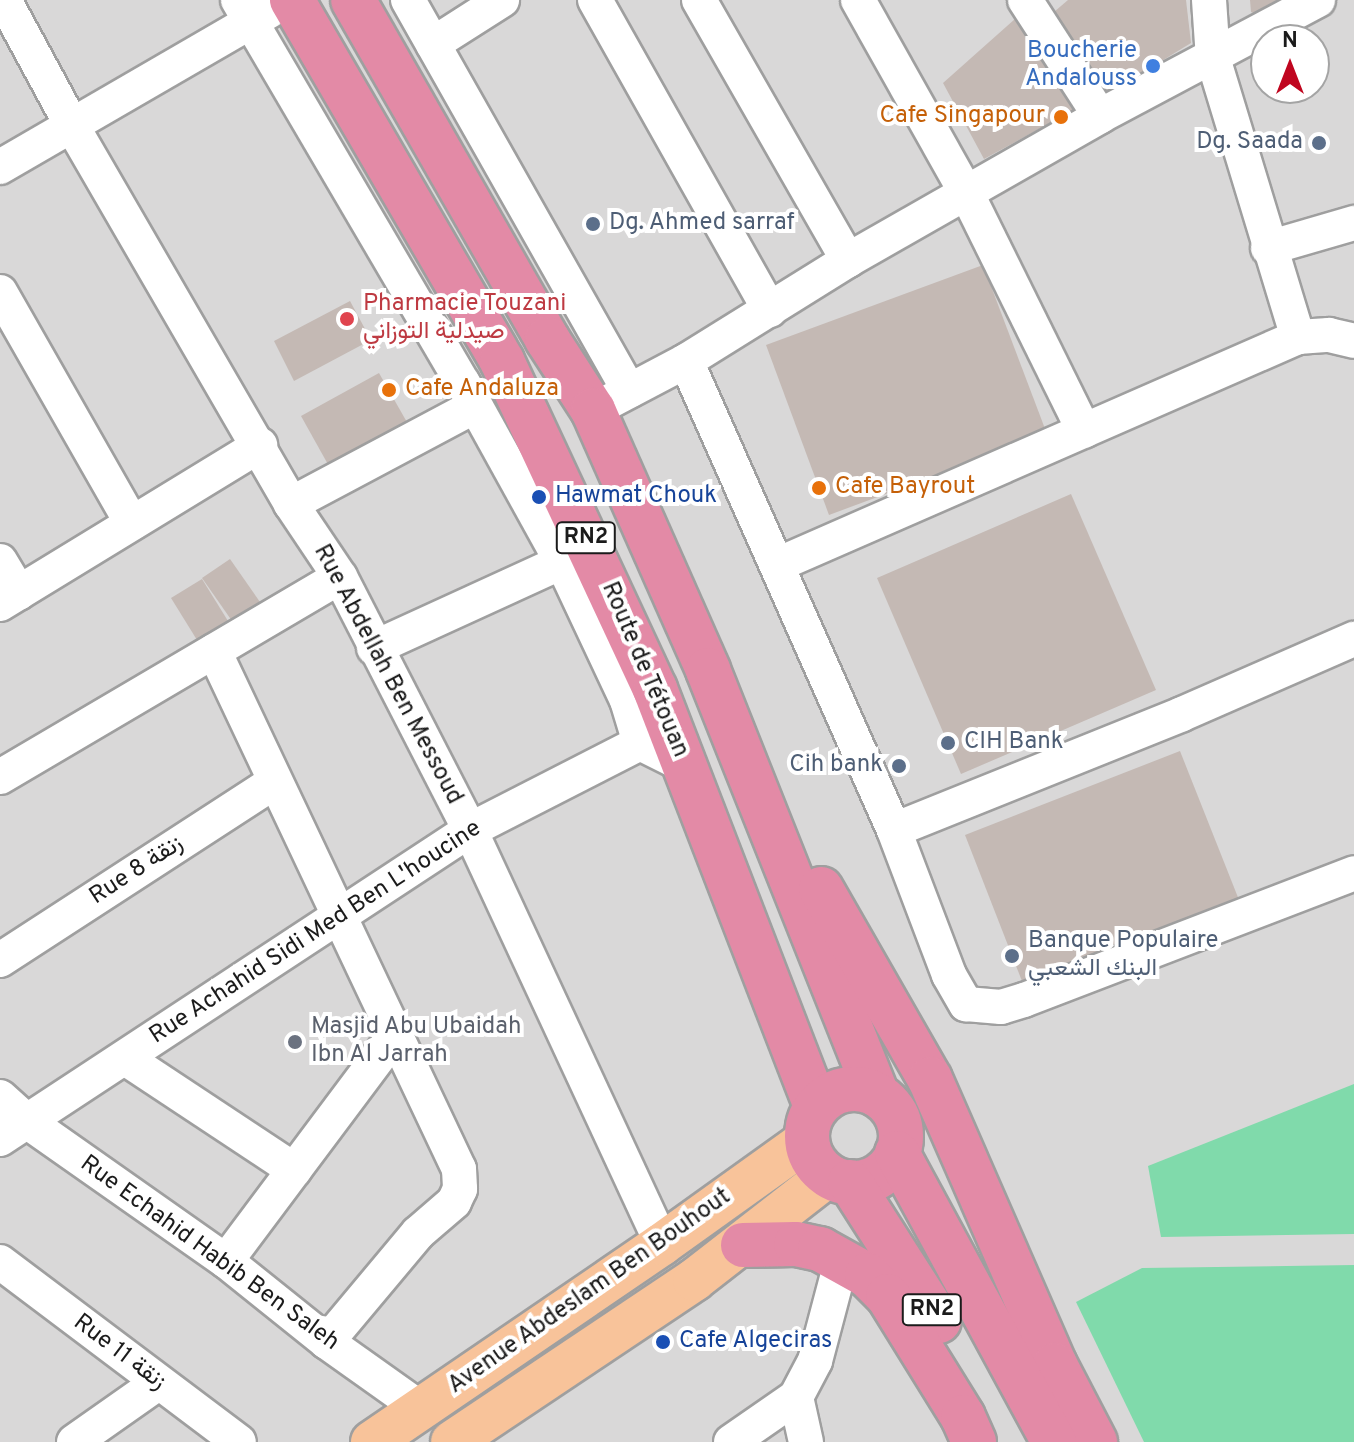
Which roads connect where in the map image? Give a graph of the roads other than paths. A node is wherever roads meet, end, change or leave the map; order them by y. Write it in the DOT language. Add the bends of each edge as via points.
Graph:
graph roads {
  1 [pos="4,0"];
  2 [pos="289,0"];
  3 [pos="353,0"];
  4 [pos="408,0"];
  5 [pos="502,0"];
  6 [pos="595,0"];
  7 [pos="699,0"];
  8 [pos="858,0"];
  9 [pos="1025,0"];
  10 [pos="1209,0"];
  11 [pos="1318,0"];
  12 [pos="244,11"];
  13 [pos="433,44"];
  14 [pos="1213,58"];
  15 [pos="1100,116"];
  16 [pos="72,126"];
  17 [pos="0,167"];
  18 [pos="967,194"];
  19 [pos="1354,223"];
  20 [pos="1268,248"];
  21 [pos="848,260"];
  22 [pos="0,292"];
  23 [pos="770,310"];
  24 [pos="1298,337"];
  25 [pos="1354,341"];
  26 [pos="686,361"];
  27 [pos="611,401"];
  28 [pos="475,406"];
  29 [pos="1084,431"];
  30 [pos="260,445"];
  31 [pos="291,504"];
  32 [pos="132,523"];
  33 [pos="0,561"];
  34 [pos="562,562"];
  35 [pos="779,564"];
  36 [pos="340,577"];
  37 [pos="10,598"];
  38 [pos="1354,639"];
  39 [pos="374,648"];
  40 [pos="214,651"];
  41 [pos="730,727"];
  42 [pos="640,743"];
  43 [pos="686,766"];
  44 [pos="0,777"];
  45 [pos="274,782"];
  46 [pos="470,830"];
  47 [pos="894,830"];
  48 [pos="1354,873"];
  49 [pos="340,917"];
  50 [pos="0,960"];
  51 [pos="395,1035"];
  52 [pos="125,1058"];
  53 [pos="877,1095"];
  54 [pos="0,1097"];
  55 [pos="14,1130"];
  56 [pos="825,1151"];
  57 [pos="897,1153"];
  58 [pos="294,1170"];
  59 [pos="1001,1242"];
  60 [pos="662,1244"];
  61 [pos="743,1245"];
  62 [pos="842,1259"];
  63 [pos="226,1261"];
  64 [pos="7,1279"];
  65 [pos="941,1325"];
  66 [pos="327,1342"];
  67 [pos="158,1383"];
  68 [pos="796,1397"];
  69 [pos="1030,1397"];
  70 [pos="420,1408"];
  71 [pos="968,1429"];
  72 [pos="74,1442"];
  73 [pos="239,1442"];
  74 [pos="372,1442"];
  75 [pos="452,1442"];
  76 [pos="731,1442"];
  77 [pos="806,1442"];
  78 [pos="1007,1442"];
  79 [pos="1054,1442"];
  80 [pos="1095,1442"];
  1 -- 16 [label="street, Rue Abdellah Ben Messoud"];
  2 -- 12 [label="street"];
  2 -- 43 [label="highway, Route de Tétouan / RN2" via="502,361"];
  3 -- 27 [label="highway, RN2" via="547,339"];
  4 -- 13 [label="street"];
  5 -- 13 [label="street"];
  6 -- 23 [label="street"];
  7 -- 21 [label="street"];
  8 -- 18 [label="street"];
  9 -- 15 [label="street"];
  10 -- 14 [label="street"];
  11 -- 14 [label="street"];
  12 -- 16 [label="street"];
  12 -- 28 [label="street"];
  13 -- 27 [label="street"];
  14 -- 15 [label="street"];
  14 -- 20 [label="street"];
  15 -- 18 [label="street"];
  16 -- 17 [label="street"];
  16 -- 30 [label="street, Rue Abdellah Ben Messoud"];
  18 -- 21 [label="street"];
  18 -- 29 [label="street"];
  19 -- 20 [label="street"];
  20 -- 24 [label="street"];
  21 -- 23 [label="street"];
  22 -- 32 [label="street"];
  23 -- 26 [label="street"];
  24 -- 25 [label="street" via="1329,335"];
  24 -- 29 [label="street"];
  26 -- 27 [label="street"];
  26 -- 35 [label="street"];
  27 -- 41 [label="highway, RN2"];
  28 -- 31 [label="street"];
  28 -- 34 [label="street"];
  29 -- 35 [label="street"];
  30 -- 31 [label="street, Rue Abdellah Ben Messoud"];
  30 -- 32 [label="street"];
  31 -- 36 [label="street, Rue Abdellah Ben Messoud"];
  32 -- 37 [label="street"];
  33 -- 37 [label="street"];
  34 -- 39 [label="street"];
  34 -- 42 [label="street" via="627,700"];
  35 -- 47 [label="street"];
  36 -- 39 [label="street, Rue Abdellah Ben Messoud"];
  36 -- 40 [label="street"];
  38 -- 47 [label="street"];
  39 -- 46 [label="street, Rue Abdellah Ben Messoud"];
  40 -- 44 [label="street"];
  40 -- 45 [label="street"];
  41 -- 53 [label="highway, RN2"];
  41 -- 59 [label="highway" via="930,1079"];
  42 -- 43 [label="street"];
  42 -- 46 [label="street, Rue Achahid Sidi Med Ben L'houcine"];
  43 -- 56 [label="highway, Route de Tétouan / RN2"];
  45 -- 49 [label="street"];
  45 -- 50 [label="street, Rue 8 زنقة"];
  46 -- 49 [label="street, Rue Achahid Sidi Med Ben L'houcine"];
  46 -- 60 [label="street, Rue Abdellah Ben Messoud"];
  47 -- 48 [label="street" via="957,992 977,1008 1024,1000"];
  49 -- 51 [label="street"];
  49 -- 52 [label="street, Rue Achahid Sidi Med Ben L'houcine"];
  51 -- 58 [label="street"];
  51 -- 66 [label="street" via="459,1169 460,1189 454,1202 418,1233"];
  52 -- 55 [label="street, Rue Achahid Sidi Med Ben L'houcine"];
  52 -- 58 [label="street"];
  53 -- 56 [label="highway" via="844,1089 829,1096"];
  53 -- 57 [label="highway, RN2" via="895,1114"];
  54 -- 55 [label="street, Rue Echahid Habib Ben Saleh"];
  55 -- 63 [label="street, Rue Echahid Habib Ben Saleh"];
  56 -- 57 [label="highway" via="873,1178 891,1167"];
  56 -- 60 [label="main road, Avenue Abdeslam Ben Bouhout"];
  56 -- 61 [label="main road, Avenue Abdeslam Ben Bouhout"];
  56 -- 65 [label="highway, Route de Tétouan / RN2"];
  57 -- 69 [label="highway, RN2"];
  58 -- 63 [label="street"];
  59 -- 69 [label="highway"];
  59 -- 80 [label="highway"];
  60 -- 70 [label="main road, Avenue Abdeslam Ben Bouhout"];
  61 -- 62 [label="highway" via="796,1244"];
  61 -- 75 [label="main road, Avenue Abdeslam Ben Bouhout"];
  62 -- 68 [label="street" via="815,1361"];
  62 -- 71 [label="highway" via="888,1296"];
  63 -- 66 [label="street, Rue Echahid Habib Ben Saleh"];
  64 -- 67 [label="street, Rue 11 زنقة"];
  65 -- 71 [label="highway"];
  65 -- 78 [label="highway, Route de Tétouan / RN2"];
  66 -- 70 [label="street, Rue Echahid Habib Ben Saleh"];
  67 -- 72 [label="street"];
  67 -- 73 [label="street, Rue 11 زنقة"];
  68 -- 76 [label="street"];
  68 -- 77 [label="street"];
  69 -- 79 [label="highway, RN2"];
  70 -- 74 [label="main road, Avenue Abdeslam Ben Bouhout"];
}
